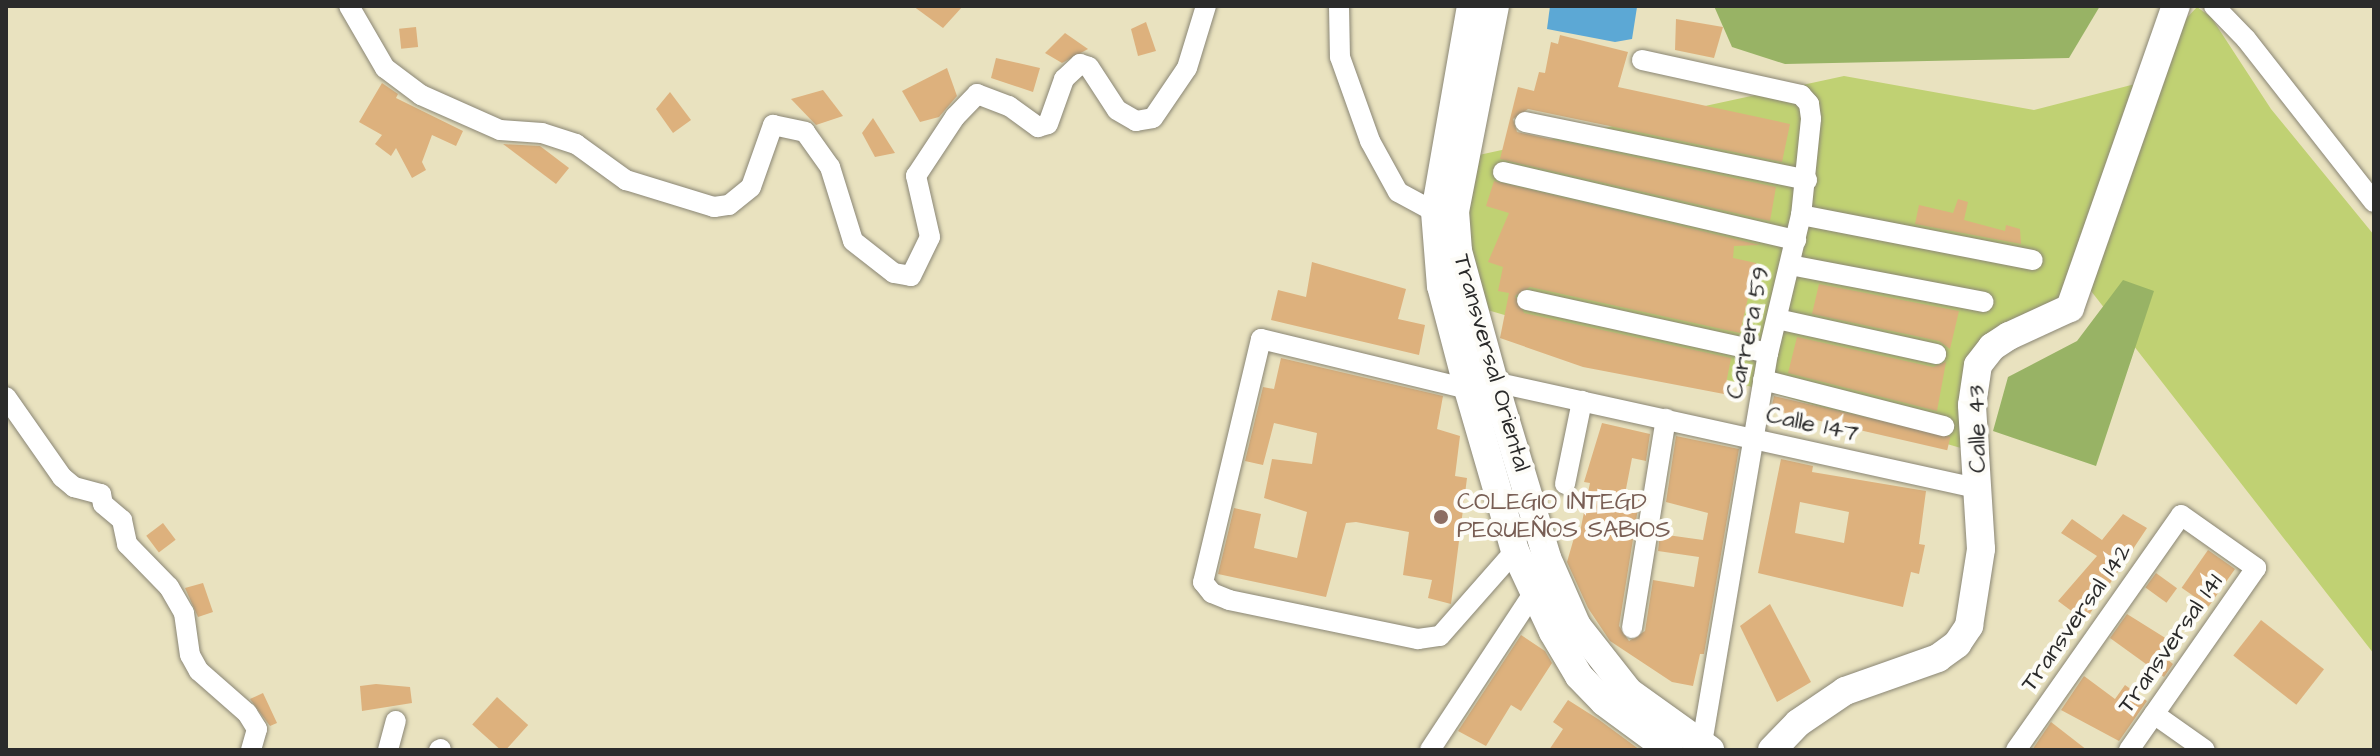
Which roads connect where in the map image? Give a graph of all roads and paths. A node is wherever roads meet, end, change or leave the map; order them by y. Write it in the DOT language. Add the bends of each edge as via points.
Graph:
graph roads {
  1 [pos="349,6"];
  2 [pos="1206,6"];
  3 [pos="1339,6"];
  4 [pos="1471,6"];
  5 [pos="1495,6"];
  6 [pos="2176,6"];
  7 [pos="2214,6"];
  8 [pos="1642,60"];
  9 [pos="1525,122"];
  10 [pos="1503,172"];
  11 [pos="1807,180"];
  12 [pos="2374,202"];
  13 [pos="1435,212"];
  14 [pos="1801,215"];
  15 [pos="1796,240"];
  16 [pos="2033,260"];
  17 [pos="1790,265"];
  18 [pos="1527,300"];
  19 [pos="1984,302"];
  20 [pos="1777,319"];
  21 [pos="1768,353"];
  22 [pos="1936,354"];
  23 [pos="1763,380"];
  24 [pos="1481,386"];
  25 [pos="6,397"];
  26 [pos="1582,401"];
  27 [pos="1666,419"];
  28 [pos="1944,426"];
  29 [pos="1755,439"];
  30 [pos="1565,484"];
  31 [pos="1979,489"];
  32 [pos="2181,515"];
  33 [pos="1515,551"];
  34 [pos="1534,592"];
  35 [pos="1632,628"];
  36 [pos="2154,714"];
  37 [pos="396,721"];
  38 [pos="1798,736"];
  39 [pos="1706,748"];
  40 [pos="251,750"];
  41 [pos="388,750"];
  42 [pos="1430,750"];
  43 [pos="1669,750"];
  44 [pos="1772,750"];
  45 [pos="2016,750"];
  46 [pos="2129,750"];
  47 [pos="2205,750"];
  1 -- 2 [label="street" via="385,68 421,95 500,130 542,133 576,144 626,180 714,207 729,205 751,187 773,125 797,128 819,147 830,167 853,241 894,273 911,276 930,237 916,176 977,94 1009,106 1038,127 1048,124 1064,79 1080,64 1089,67 1117,110 1136,121 1153,118 1187,68"];
  3 -- 13 [label="street" via="1340,57 1370,141 1398,192"];
  4 -- 13 [label="main road, Transversal Oriental"];
  5 -- 24 [label="main road, Transversal Oriental" via="1455,211"];
  6 -- 31 [label="main road, Calle 43" via="2070,308 2009,336 1978,365 1972,405"];
  7 -- 12 [label="street"];
  8 -- 11 [label="street, Carrera 59" via="1801,95 1811,119"];
  9 -- 11 [label="street"];
  10 -- 15 [label="street"];
  11 -- 14 [label="street, Carrera 59"];
  13 -- 24 [label="main road, Transversal Oriental" via="1441,286"];
  14 -- 15 [label="street, Carrera 59"];
  14 -- 16 [label="street"];
  15 -- 17 [label="street, Carrera 59"];
  17 -- 19 [label="street"];
  17 -- 20 [label="street, Carrera 59"];
  18 -- 21 [label="street"];
  20 -- 21 [label="street, Carrera 59"];
  20 -- 22 [label="street"];
  21 -- 23 [label="street, Carrera 59"];
  23 -- 28 [label="street"];
  23 -- 29 [label="street, Carrera 59"];
  24 -- 26 [label="street, Calle 147"];
  24 -- 33 [label="main road, Transversal Oriental"];
  24 -- 33 [label="street, Calle 147" via="1261,339 1203,582 1229,600 1418,639 1440,636"];
  24 -- 39 [label="main road, Transversal Oriental" via="1577,626 1629,692"];
  25 -- 40 [label="street" via="62,477 74,487 101,494 103,504 122,520 127,544 169,587 184,613 190,655 199,671 247,713 257,729"];
  26 -- 27 [label="street, Calle 147"];
  26 -- 30 [label="street"];
  27 -- 29 [label="street, Calle 147"];
  27 -- 35 [label="street"];
  29 -- 31 [label="street, Calle 147"];
  29 -- 39 [label="street, Carrera 59"];
  31 -- 38 [label="main road, Calle 43" via="1976,605 1957,644 1938,658 1845,691"];
  32 -- 36 [label="street, Transversal 141" via="2256,568"];
  32 -- 45 [label="street, Transversal 142"];
  33 -- 34 [label="main road, Transversal Oriental"];
  34 -- 42 [label="street"];
  34 -- 43 [label="main road, Transversal Oriental" via="1579,676 1604,702"];
  36 -- 46 [label="street, Transversal 141"];
  36 -- 47 [label="street"];
  37 -- 41 [label="street"];
  38 -- 44 [label="main road, Calle 43"];
}
